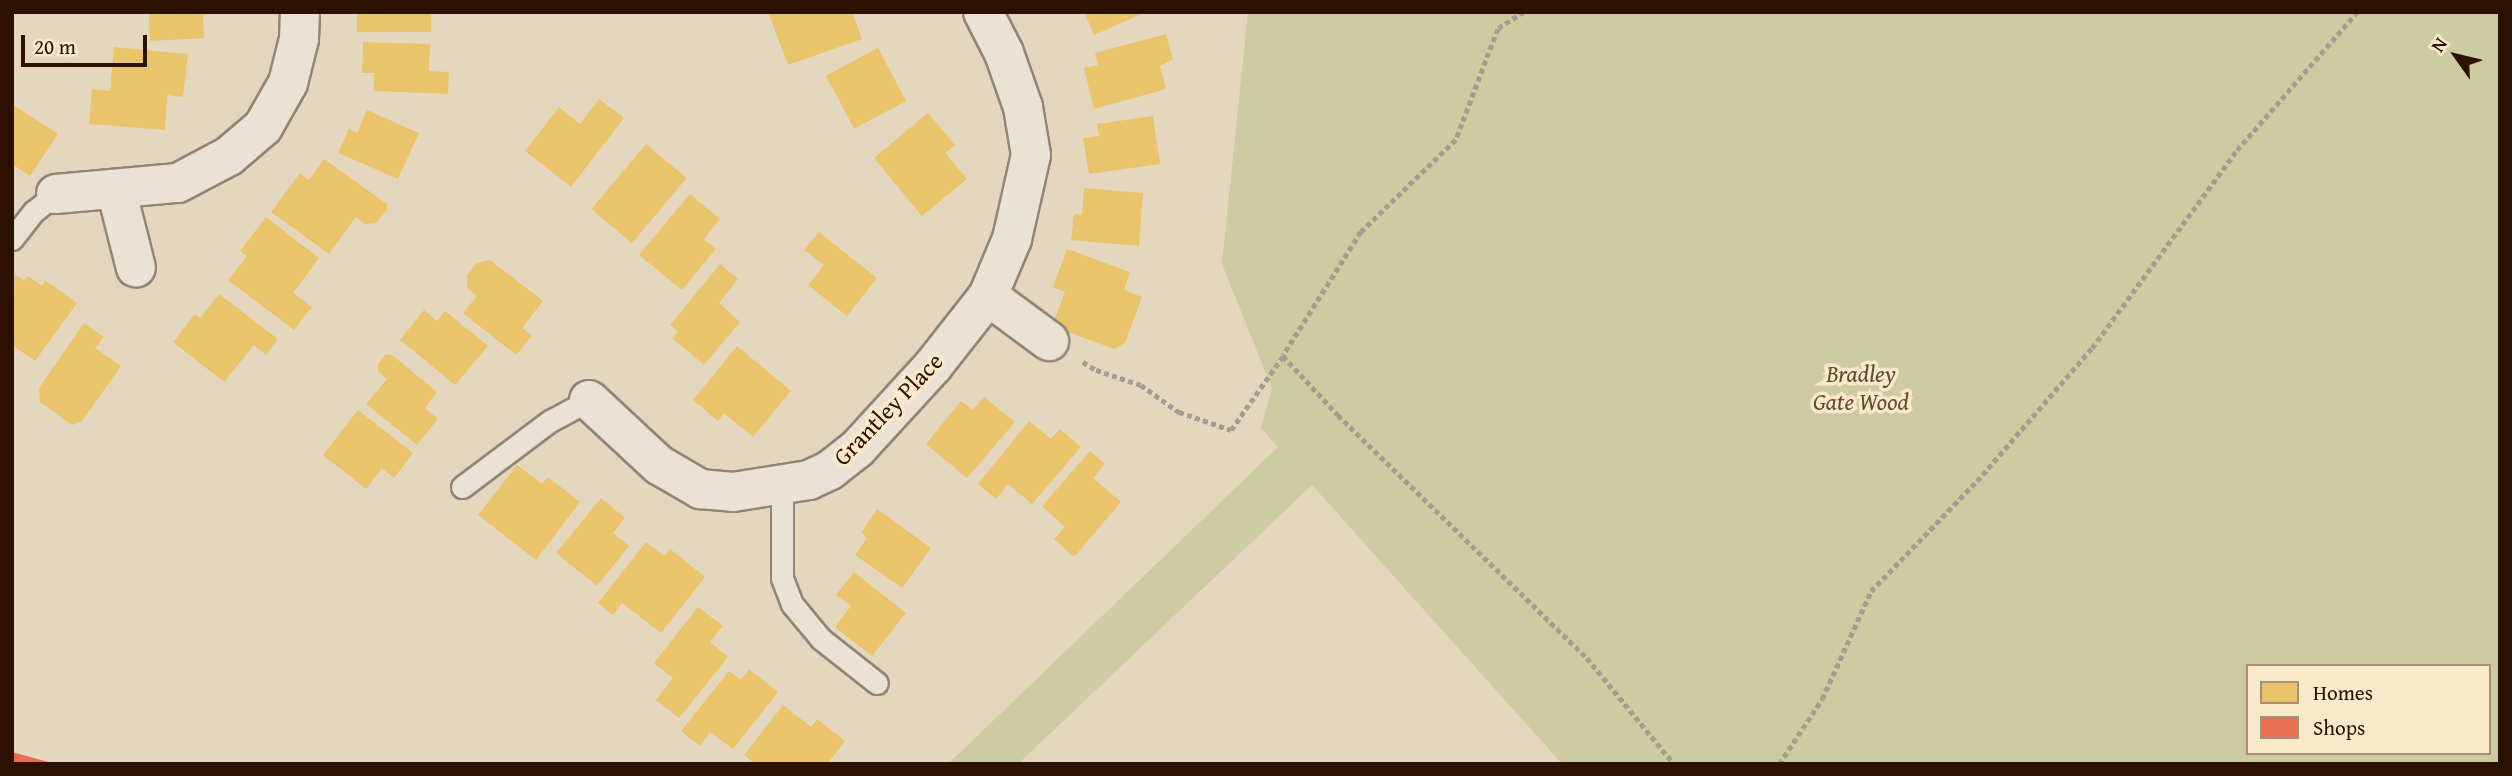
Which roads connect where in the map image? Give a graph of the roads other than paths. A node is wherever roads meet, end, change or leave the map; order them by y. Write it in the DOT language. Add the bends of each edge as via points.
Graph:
graph roads {
  1 [pos="300,12"];
  2 [pos="983,12"];
  3 [pos="116,190"];
  4 [pos="56,194"];
  5 [pos="12,239"];
  6 [pos="136,268"];
  7 [pos="988,296"];
  8 [pos="1049,341"];
  9 [pos="589,400"];
  10 [pos="782,485"];
  11 [pos="462,487"];
  12 [pos="877,683"];
  1 -- 3 [label="street" via="299,39 288,83 263,127 229,156 178,183"];
  2 -- 7 [label="street, Grantley Place" via="1023,107 1031,155 1012,239"];
  3 -- 4 [label="street"];
  3 -- 6 [label="street"];
  4 -- 5 [label="lane" via="33,212"];
  7 -- 8 [label="street"];
  7 -- 10 [label="street, Grantley Place" via="933,366 857,449 830,470"];
  9 -- 10 [label="street, Grantley Place" via="659,465 700,489 733,492"];
  9 -- 11 [label="lane" via="550,421"];
  10 -- 12 [label="lane" via="782,578 792,604 821,639"];
}
